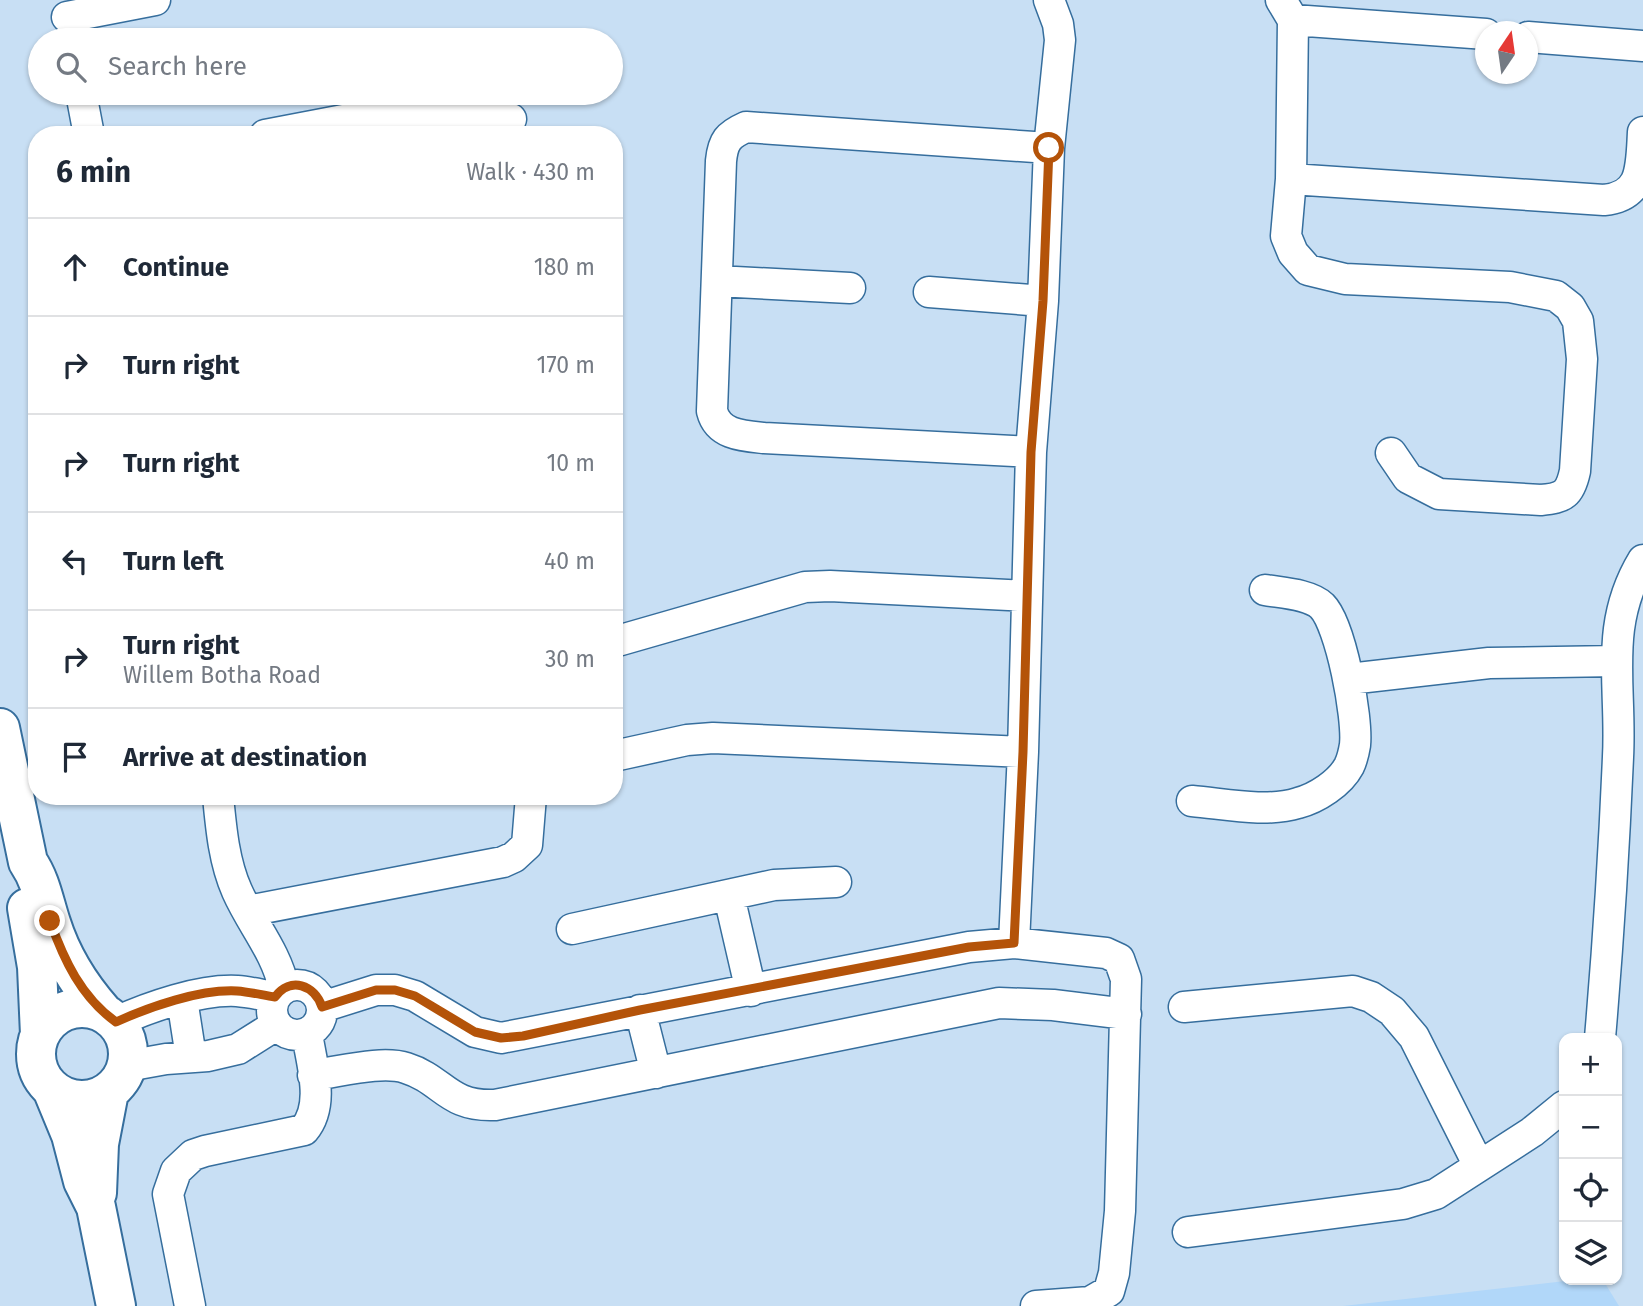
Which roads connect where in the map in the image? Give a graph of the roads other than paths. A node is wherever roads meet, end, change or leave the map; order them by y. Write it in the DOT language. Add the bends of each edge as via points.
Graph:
graph roads {
  1 [pos="155,0"];
  2 [pos="1049,0"];
  3 [pos="1287,10"];
  4 [pos="68,19"];
  5 [pos="1475,33"];
  6 [pos="1538,38"];
  7 [pos="1643,46"];
  8 [pos="83,105"];
  9 [pos="511,119"];
  10 [pos="408,123"];
  11 [pos="87,126"];
  12 [pos="312,126"];
  13 [pos="1643,132"];
  14 [pos="1049,148"];
  15 [pos="1291,179"];
  16 [pos="717,281"];
  17 [pos="850,288"];
  18 [pos="929,292"];
  19 [pos="1043,301"];
  20 [pos="1031,452"];
  21 [pos="1391,453"];
  22 [pos="1643,560"];
  23 [pos="1265,590"];
  24 [pos="1027,596"];
  25 [pos="623,639"];
  26 [pos="1617,661"];
  27 [pos="1349,680"];
  28 [pos="0,728"];
  29 [pos="1023,752"];
  30 [pos="623,754"];
  31 [pos="1192,801"];
  32 [pos="219,805"];
  33 [pos="530,805"];
  34 [pos="28,862"];
  35 [pos="836,882"];
  36 [pos="729,896"];
  37 [pos="248,911"];
  38 [pos="572,929"];
  39 [pos="1014,943"];
  40 [pos="751,991"];
  41 [pos="182,999"];
  42 [pos="278,1003"];
  43 [pos="322,1007"];
  44 [pos="1184,1007"];
  45 [pos="640,1010"];
  46 [pos="1126,1014"];
  47 [pos="109,1017"];
  48 [pos="307,1033"];
  49 [pos="1600,1033"];
  50 [pos="40,1035"];
  51 [pos="191,1057"];
  52 [pos="656,1073"];
  53 [pos="313,1075"];
  54 [pos="118,1079"];
  55 [pos="52,1089"];
  56 [pos="1559,1111"];
  57 [pos="1479,1166"];
  58 [pos="96,1207"];
  59 [pos="1188,1232"];
  60 [pos="116,1306"];
  61 [pos="190,1306"];
  62 [pos="1036,1306"];
  1 -- 4 [label="street"];
  2 -- 14 [label="street" via="1060,40"];
  3 -- 5 [label="street"];
  3 -- 15 [label="street"];
  6 -- 7 [label="street"];
  8 -- 11 [label="street"];
  9 -- 10 [label="street"];
  10 -- 12 [label="street" via="375,114"];
  13 -- 15 [label="street" via="1637,186 1618,199"];
  14 -- 16 [label="street" via="746,127 730,134 723,145"];
  14 -- 19 [label="street"];
  15 -- 21 [label="street" via="1286,236 1308,270 1345,279 1539,291 1556,296 1578,321 1582,371 1575,471 1567,492 1541,500 1439,494 1408,478"];
  16 -- 17 [label="street"];
  16 -- 20 [label="street" via="712,411 723,429 764,438"];
  18 -- 19 [label="street"];
  19 -- 20 [label="street"];
  20 -- 24 [label="street"];
  22 -- 26 [label="street" via="1620,613"];
  23 -- 27 [label="street" via="1310,599 1321,606"];
  24 -- 25 [label="street" via="805,587"];
  24 -- 29 [label="street"];
  26 -- 27 [label="street" via="1489,663"];
  26 -- 49 [label="street" via="1618,754"];
  27 -- 31 [label="street" via="1355,744 1349,765 1332,785 1299,803 1270,808"];
  28 -- 34 [label="street"];
  29 -- 30 [label="street" via="713,738"];
  29 -- 39 [label="street"];
  32 -- 37 [label="street" via="222,836 237,890"];
  33 -- 37 [label="street" via="527,845 514,858"];
  34 -- 47 [label="street" via="68,965 83,990"];
  34 -- 50 [label="street" via="26,902 37,967"];
  35 -- 36 [label="street" via="775,885"];
  36 -- 38 [label="street"];
  36 -- 40 [label="street"];
  37 -- 42 [label="street" via="280,967"];
  39 -- 40 [label="street" via="969,947"];
  39 -- 46 [label="street" via="1106,953 1119,959 1126,979"];
  40 -- 45 [label="street"];
  41 -- 42 [label="street" via="235,991"];
  41 -- 47 [label="street"];
  41 -- 51 [label="street"];
  42 -- 43 [label="street" via="303,986 312,990"];
  42 -- 48 [label="street" via="285,1032"];
  42 -- 51 [label="street" via="238,1049"];
  43 -- 45 [label="street" via="376,990 395,990 415,996 475,1032 501,1038"];
  43 -- 48 [label="street" via="317,1026"];
  44 -- 57 [label="street" via="1353,991 1371,997 1392,1011 1414,1037"];
  45 -- 52 [label="street"];
  46 -- 52 [label="street" via="999,1003"];
  46 -- 62 [label="street" via="1114,1273 1108,1291 1090,1302"];
  47 -- 50 [label="street" via="89,1008 74,1008 60,1013"];
  47 -- 54 [label="street" via="125,1035 129,1050"];
  48 -- 53 [label="street"];
  50 -- 55 [label="street" via="37,1063"];
  51 -- 54 [label="street"];
  52 -- 53 [label="street" via="480,1106 462,1102 402,1066"];
  53 -- 61 [label="street" via="316,1103 304,1130 193,1155 176,1171 169,1194"];
  54 -- 55 [label="street" via="95,1098 65,1097"];
  54 -- 58 [label="street" via="99,1144"];
  55 -- 58 [label="street"];
  56 -- 57 [label="street"];
  57 -- 59 [label="street" via="1436,1194 1403,1204"];
  58 -- 60 [label="street"];
}
